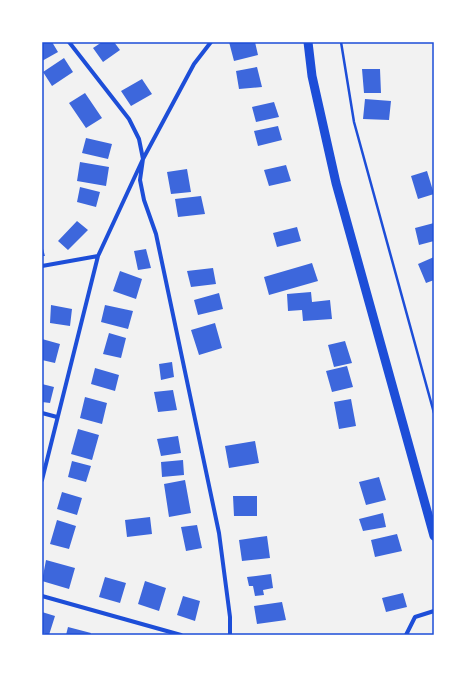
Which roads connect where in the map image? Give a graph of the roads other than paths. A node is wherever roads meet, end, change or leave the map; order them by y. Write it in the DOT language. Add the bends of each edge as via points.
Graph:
graph roads {
  1 [pos="69,42"];
  2 [pos="211,42"];
  3 [pos="308,42"];
  4 [pos="143,159"];
  5 [pos="98,256"];
  6 [pos="42,266"];
  7 [pos="42,413"];
  8 [pos="58,417"];
  9 [pos="42,480"];
  10 [pos="434,536"];
  11 [pos="42,596"];
  12 [pos="434,611"];
  13 [pos="181,635"];
  14 [pos="230,635"];
  15 [pos="406,635"];
  1 -- 4 [label="street" via="129,119 139,139"];
  2 -- 4 [label="street" via="194,64"];
  3 -- 10 [label="main road" via="312,76 336,183"];
  4 -- 5 [label="street"];
  4 -- 14 [label="street" via="140,180 156,234 218,533 230,617"];
  5 -- 6 [label="street"];
  5 -- 8 [label="street"];
  7 -- 8 [label="street"];
  8 -- 9 [label="street"];
  11 -- 13 [label="street"];
  12 -- 15 [label="street" via="415,617"];
}
